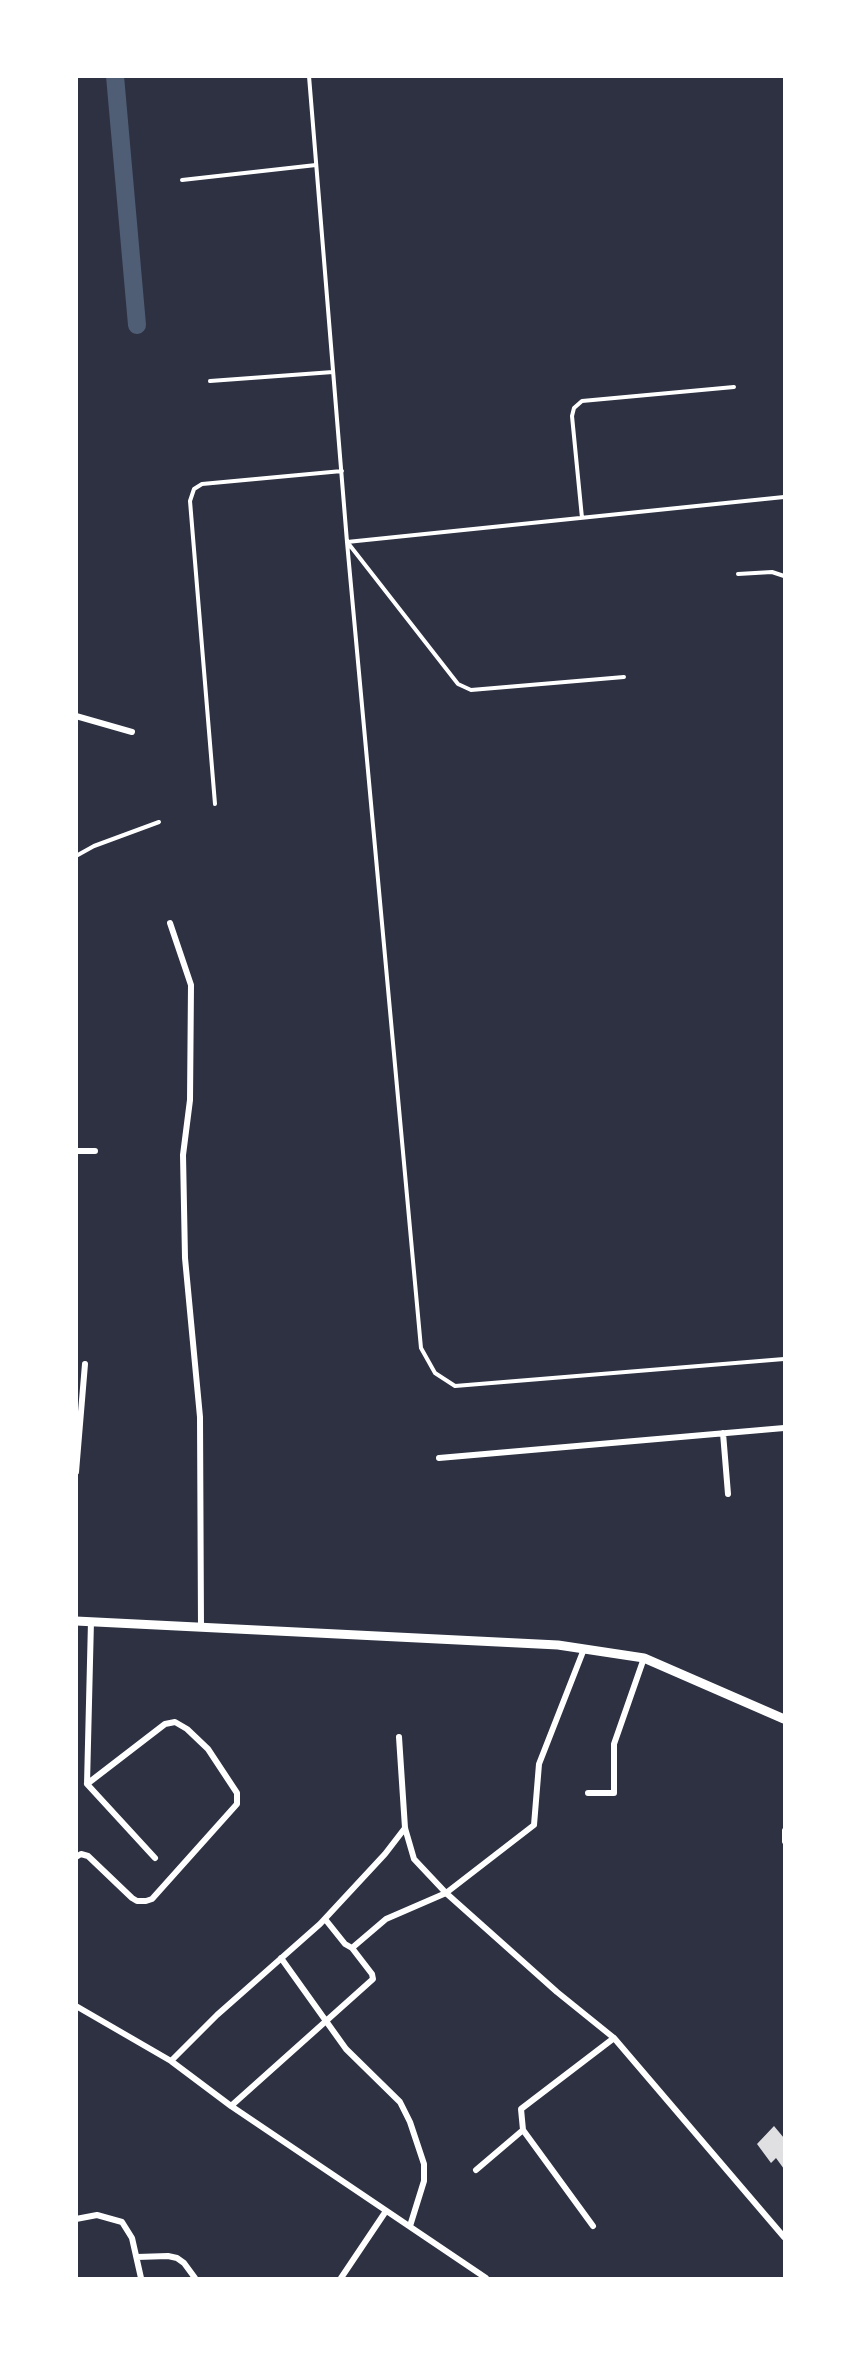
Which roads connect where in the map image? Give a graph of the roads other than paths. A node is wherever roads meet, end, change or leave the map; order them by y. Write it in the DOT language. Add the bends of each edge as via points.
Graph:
graph roads {
  1 [pos="309,76"];
  2 [pos="316,165"];
  3 [pos="182,180"];
  4 [pos="333,372"];
  5 [pos="210,381"];
  6 [pos="734,387"];
  7 [pos="342,471"];
  8 [pos="784,497"];
  9 [pos="582,518"];
  10 [pos="347,542"];
  11 [pos="738,574"];
  12 [pos="784,576"];
  13 [pos="624,677"];
  14 [pos="76,716"];
  15 [pos="132,732"];
  16 [pos="215,804"];
  17 [pos="159,822"];
  18 [pos="76,856"];
  19 [pos="170,923"];
  20 [pos="76,1151"];
  21 [pos="95,1152"];
  22 [pos="784,1359"];
  23 [pos="85,1364"];
  24 [pos="784,1428"];
  25 [pos="723,1433"];
  26 [pos="439,1458"];
  27 [pos="76,1472"];
  28 [pos="729,1494"];
  29 [pos="76,1621"];
  30 [pos="91,1621"];
  31 [pos="201,1628"];
  32 [pos="584,1649"];
  33 [pos="644,1658"];
  34 [pos="784,1719"];
  35 [pos="399,1737"];
  36 [pos="87,1784"];
  37 [pos="588,1793"];
  38 [pos="405,1828"];
  39 [pos="784,1830"];
  40 [pos="784,1842"];
  41 [pos="76,1857"];
  42 [pos="155,1858"];
  43 [pos="446,1893"];
  44 [pos="325,1919"];
  45 [pos="352,1948"];
  46 [pos="281,1958"];
  47 [pos="76,2006"];
  48 [pos="326,2020"];
  49 [pos="614,2038"];
  50 [pos="171,2061"];
  51 [pos="231,2106"];
  52 [pos="523,2130"];
  53 [pos="477,2170"];
  54 [pos="386,2211"];
  55 [pos="76,2219"];
  56 [pos="410,2226"];
  57 [pos="593,2226"];
  58 [pos="784,2237"];
  59 [pos="137,2257"];
  60 [pos="141,2278"];
  61 [pos="195,2278"];
  62 [pos="341,2278"];
  63 [pos="486,2278"];
  1 -- 2 [label="lane"];
  2 -- 3 [label="lane"];
  2 -- 4 [label="lane"];
  4 -- 5 [label="lane"];
  4 -- 7 [label="lane"];
  6 -- 9 [label="lane" via="582,401 572,416"];
  7 -- 10 [label="lane"];
  7 -- 16 [label="lane" via="202,483 194,489 190,501"];
  8 -- 9 [label="lane"];
  9 -- 10 [label="lane"];
  10 -- 13 [label="lane" via="458,684 471,690"];
  10 -- 22 [label="lane" via="421,1348 430,1365 455,1386"];
  11 -- 12 [label="lane" via="772,572"];
  14 -- 15 [label="street"];
  17 -- 18 [label="lane"];
  19 -- 31 [label="street" via="191,986 190,1100 183,1167 185,1258 200,1417"];
  20 -- 21 [label="street"];
  23 -- 27 [label="street"];
  24 -- 25 [label="street"];
  25 -- 26 [label="street"];
  25 -- 28 [label="street"];
  29 -- 30 [label="street"];
  30 -- 31 [label="street"];
  30 -- 36 [label="street"];
  31 -- 32 [label="street"];
  32 -- 33 [label="street"];
  32 -- 43 [label="street" via="538,1764 534,1824"];
  33 -- 34 [label="street"];
  33 -- 37 [label="street" via="614,1744 614,1793"];
  35 -- 38 [label="street"];
  36 -- 41 [label="street" via="165,1724 176,1722 208,1749 237,1793 237,1804 152,1899 146,1901 132,1898 88,1856"];
  36 -- 42 [label="street"];
  38 -- 43 [label="street" via="414,1858"];
  38 -- 44 [label="street"];
  39 -- 40 [label="lane"];
  43 -- 45 [label="street" via="386,1919"];
  43 -- 49 [label="street"];
  44 -- 45 [label="street"];
  44 -- 46 [label="street"];
  45 -- 48 [label="street" via="373,1979"];
  46 -- 48 [label="street"];
  46 -- 50 [label="street"];
  47 -- 50 [label="street"];
  48 -- 51 [label="street"];
  48 -- 56 [label="street" via="346,2049 400,2102 418,2141 424,2181"];
  49 -- 52 [label="street" via="521,2109"];
  49 -- 58 [label="street"];
  50 -- 51 [label="street"];
  51 -- 54 [label="street"];
  52 -- 53 [label="street"];
  52 -- 57 [label="street"];
  54 -- 56 [label="street"];
  54 -- 62 [label="street"];
  55 -- 59 [label="street" via="97,2215 122,2222"];
  56 -- 63 [label="street"];
  59 -- 60 [label="street"];
  59 -- 61 [label="street" via="177,2258"];
}
